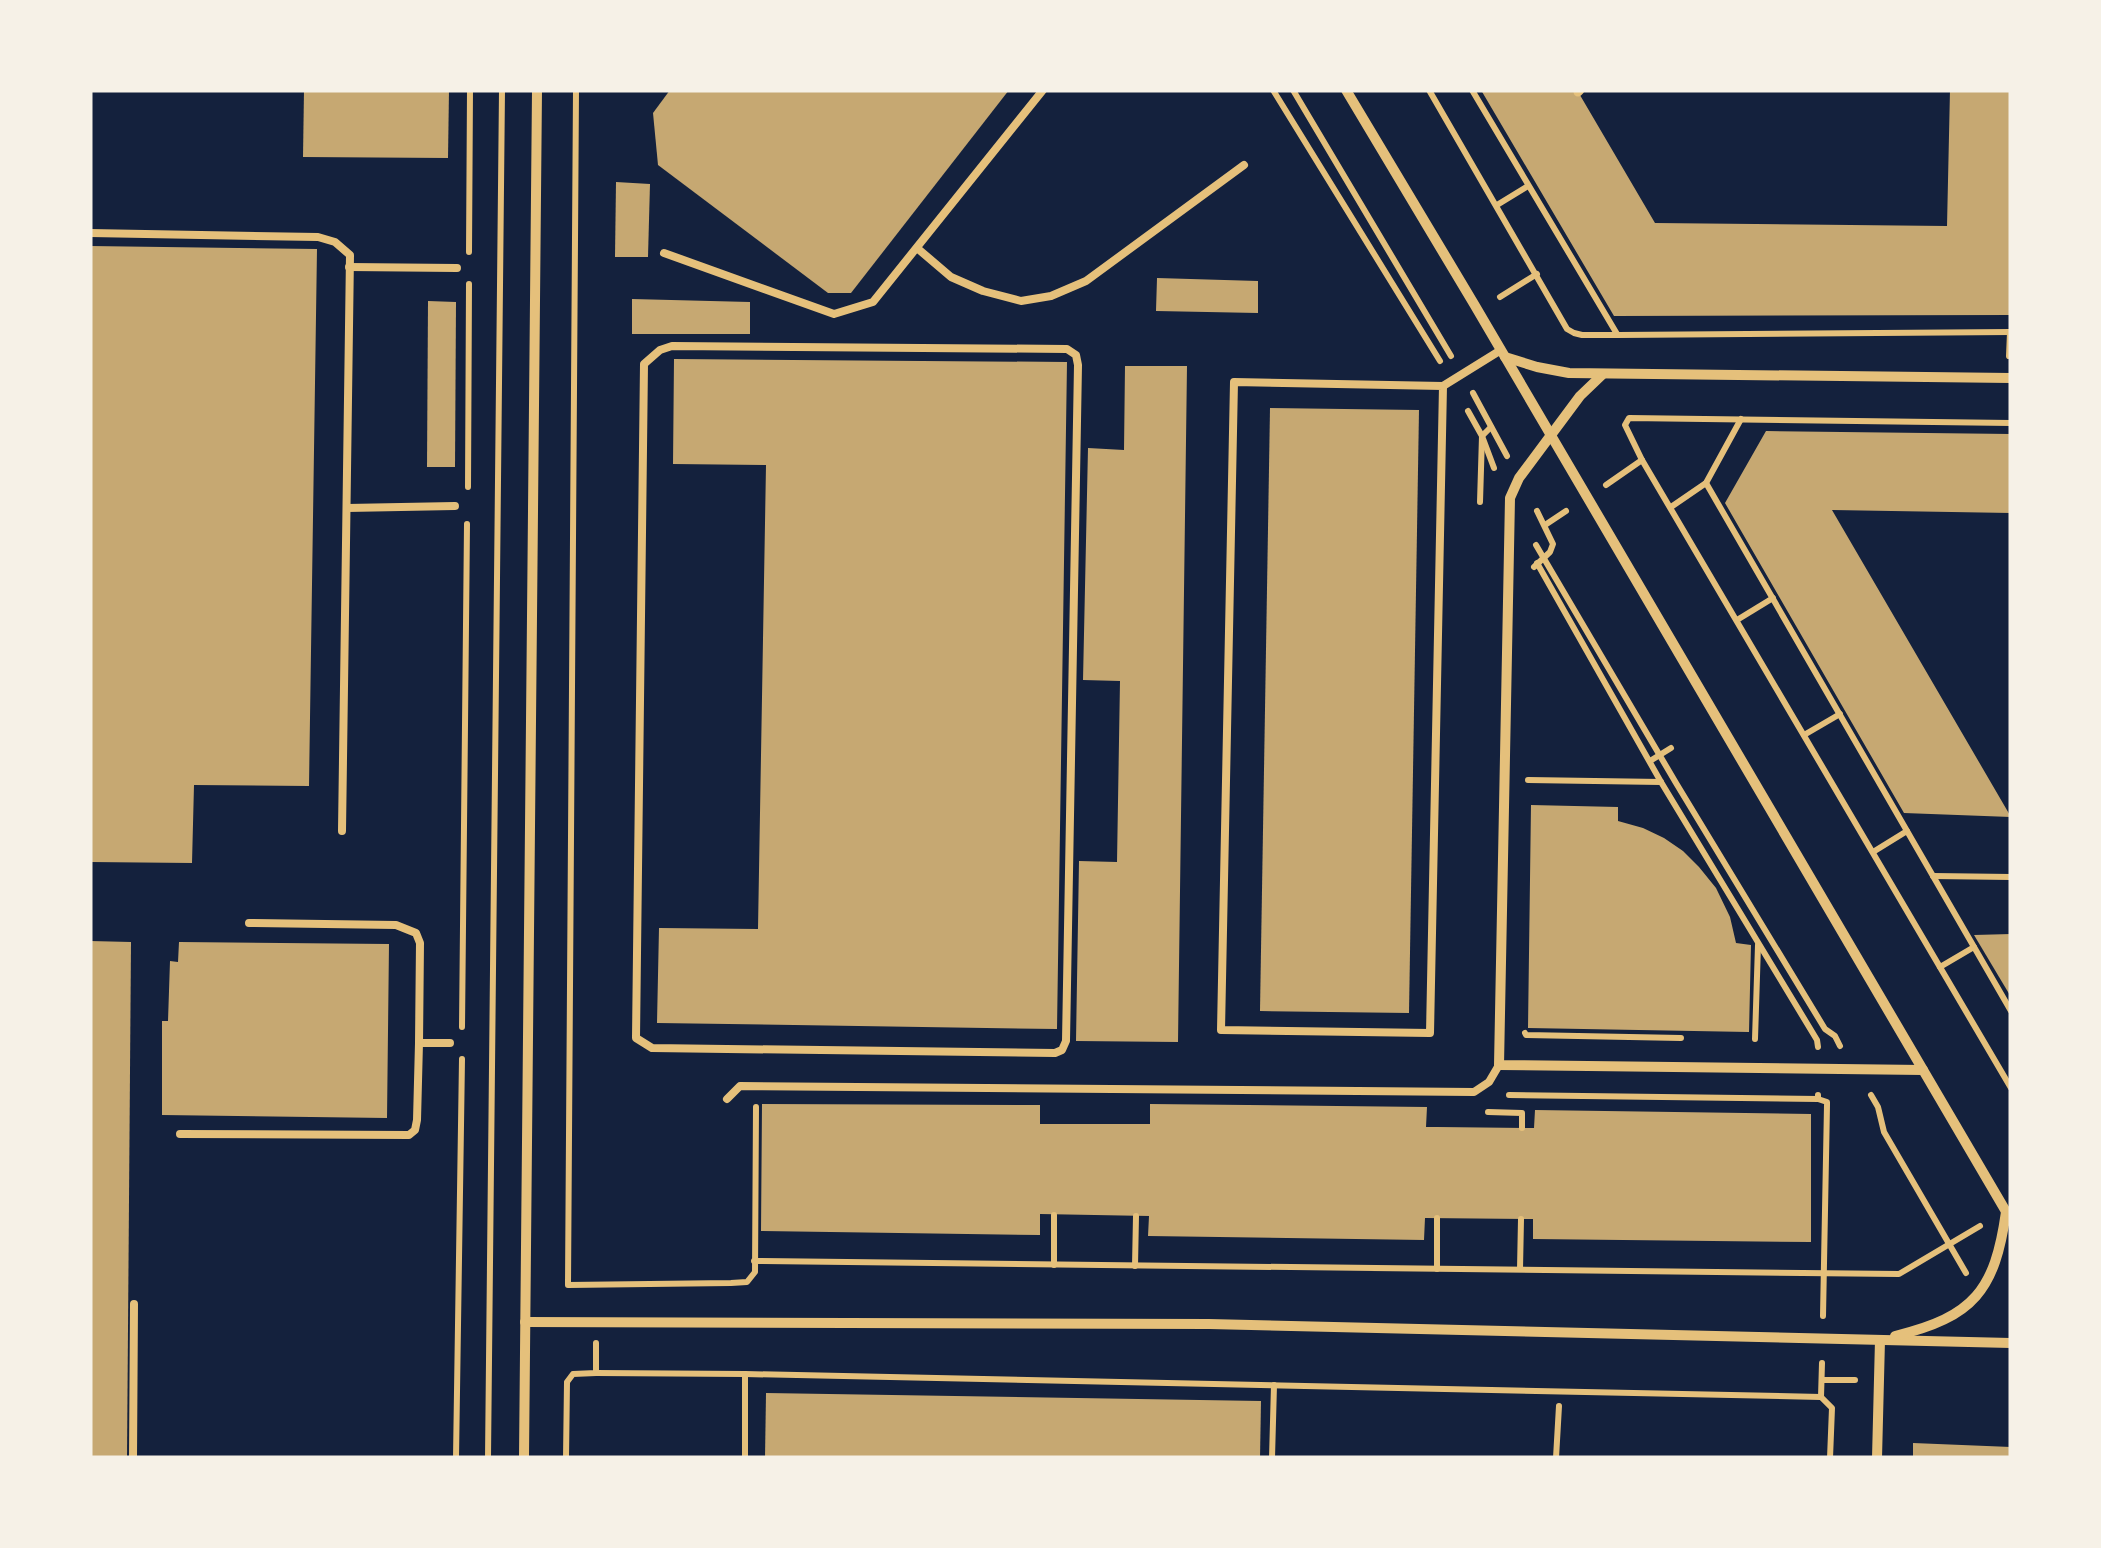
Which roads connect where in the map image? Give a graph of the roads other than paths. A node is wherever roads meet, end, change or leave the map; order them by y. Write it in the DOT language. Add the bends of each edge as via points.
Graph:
graph roads {
  1 [pos="536,90"];
  2 [pos="1043,90"];
  3 [pos="1346,90"];
  4 [pos="1244,166"];
  5 [pos="90,233"];
  6 [pos="917,248"];
  7 [pos="664,253"];
  8 [pos="349,268"];
  9 [pos="457,268"];
  10 [pos="1503,353"];
  11 [pos="1602,374"];
  12 [pos="2011,378"];
  13 [pos="1448,383"];
  14 [pos="1552,436"];
  15 [pos="455,506"];
  16 [pos="346,508"];
  17 [pos="342,831"];
  18 [pos="249,924"];
  19 [pos="636,1038"];
  20 [pos="419,1043"];
  21 [pos="450,1043"];
  22 [pos="1499,1064"];
  23 [pos="1924,1070"];
  24 [pos="727,1099"];
  25 [pos="180,1134"];
  26 [pos="2008,1215"];
  27 [pos="134,1304"];
  28 [pos="525,1322"];
  29 [pos="1880,1340"];
  30 [pos="2011,1343"];
  31 [pos="132,1458"];
  32 [pos="524,1458"];
  33 [pos="1877,1458"];
  1 -- 28 [label="street"];
  2 -- 6 [label="lane"];
  3 -- 10 [label="street"];
  4 -- 6 [label="lane" via="1086,281 1051,296 1022,301 983,291 951,277"];
  5 -- 8 [label="lane" via="318,238 350,254"];
  6 -- 7 [label="lane" via="874,302 834,314"];
  8 -- 9 [label="lane"];
  8 -- 16 [label="lane"];
  10 -- 11 [label="street" via="1537,367"];
  10 -- 13 [label="lane"];
  10 -- 14 [label="street"];
  11 -- 12 [label="street"];
  11 -- 14 [label="street"];
  13 -- 13 [label="lane" via="1234,382 1221,1030 1430,1033"];
  14 -- 22 [label="street" via="1510,498"];
  14 -- 23 [label="street"];
  15 -- 16 [label="lane"];
  16 -- 17 [label="lane"];
  18 -- 20 [label="lane" via="396,925 416,933"];
  19 -- 19 [label="lane" via="652,1048 1062,1050 1078,365 1067,349 672,346 644,364"];
  20 -- 21 [label="lane"];
  20 -- 25 [label="lane" via="417,1120 409,1136"];
  22 -- 23 [label="street"];
  22 -- 24 [label="lane" via="1474,1092 1457,1093 740,1086"];
  23 -- 26 [label="street"];
  26 -- 29 [label="street" via="1979,1295 1953,1315"];
  27 -- 31 [label="lane"];
  28 -- 29 [label="street" via="1209,1324"];
  28 -- 32 [label="street"];
  29 -- 30 [label="street"];
  29 -- 33 [label="street"];
}
